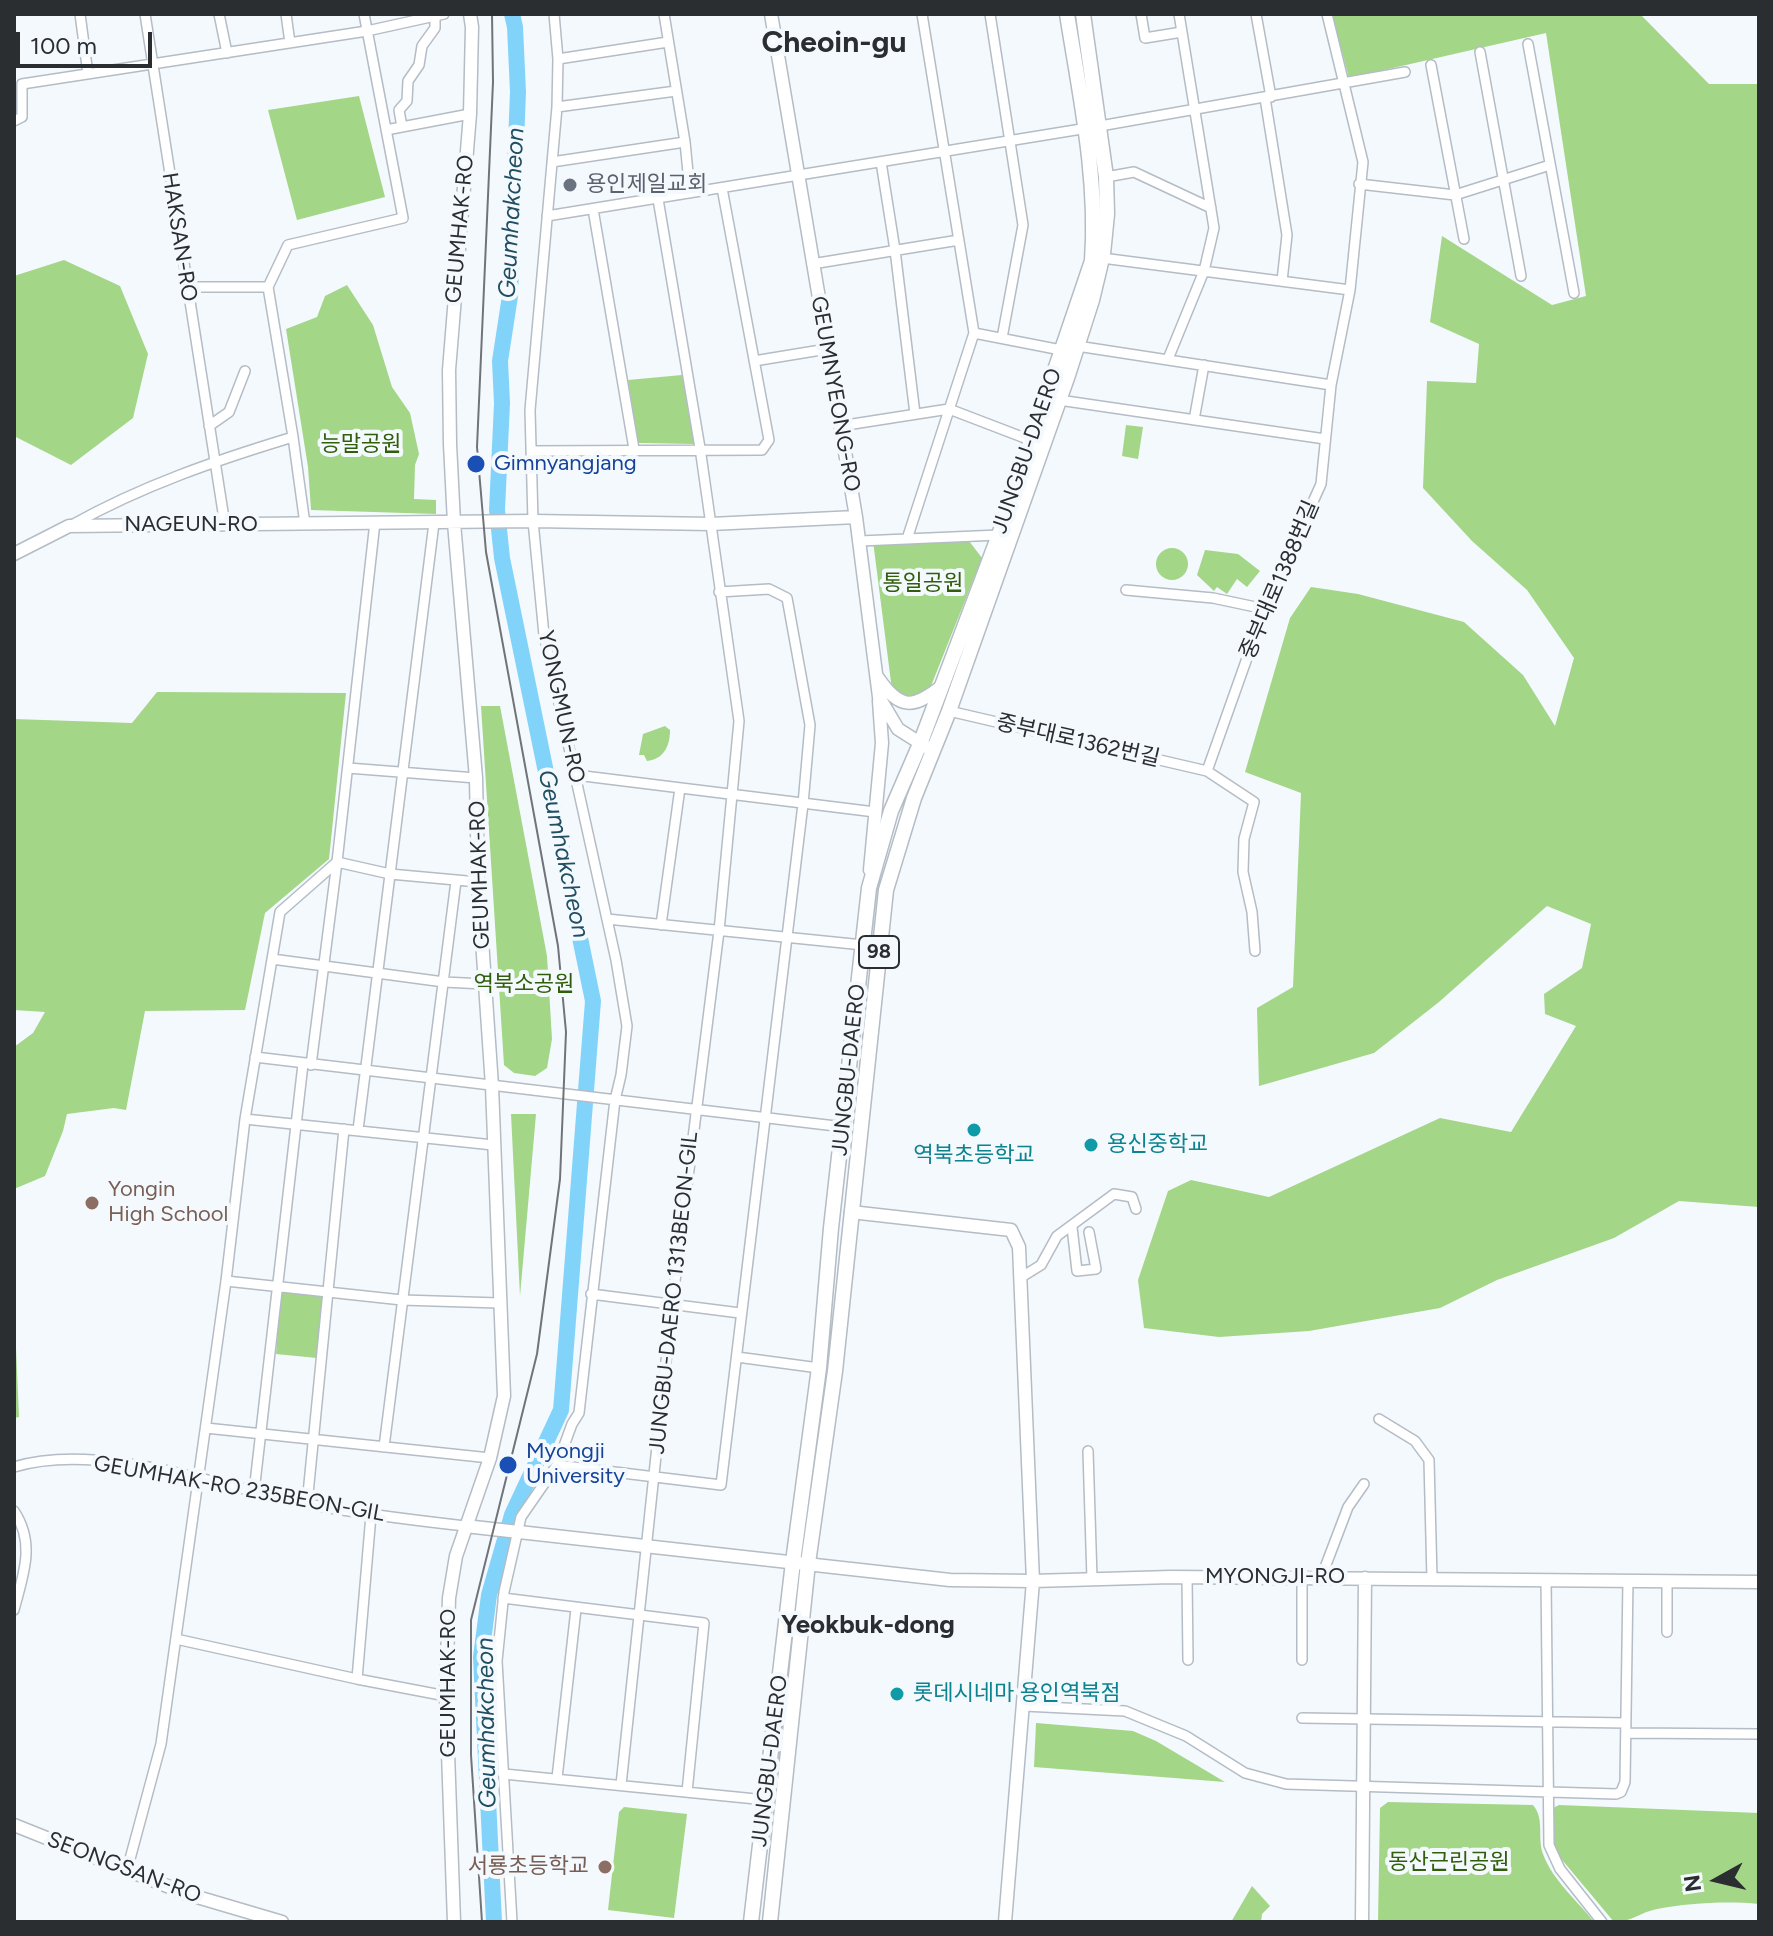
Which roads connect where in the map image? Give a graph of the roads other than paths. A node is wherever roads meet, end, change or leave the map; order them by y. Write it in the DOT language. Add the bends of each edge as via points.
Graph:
graph roads {
  1 [pos="80,14"];
  2 [pos="145,14"];
  3 [pos="219,14"];
  4 [pos="286,14"];
  5 [pos="364,14"];
  6 [pos="470,14"];
  7 [pos="554,14"];
  8 [pos="664,14"];
  9 [pos="771,14"];
  10 [pos="922,14"];
  11 [pos="990,14"];
  12 [pos="1067,14"];
  13 [pos="1083,14"];
  14 [pos="1141,14"];
  15 [pos="1179,14"];
  16 [pos="1256,14"];
  17 [pos="1327,14"];
  18 [pos="439,15"];
  19 [pos="367,31"];
  20 [pos="1182,32"];
  21 [pos="668,42"];
  22 [pos="290,43"];
  23 [pos="1528,44"];
  24 [pos="1480,52"];
  25 [pos="227,53"];
  26 [pos="558,59"];
  27 [pos="152,64"];
  28 [pos="1431,65"];
  29 [pos="1405,72"];
  30 [pos="88,74"];
  31 [pos="1343,83"];
  32 [pos="676,91"];
  33 [pos="1268,97"];
  34 [pos="557,107"];
  35 [pos="1195,110"];
  36 [pos="470,114"];
  37 [pos="14,121"];
  38 [pos="402,127"];
  39 [pos="1093,127"];
  40 [pos="386,130"];
  41 [pos="1010,141"];
  42 [pos="685,142"];
  43 [pos="944,152"];
  44 [pos="552,162"];
  45 [pos="881,162"];
  46 [pos="1550,165"];
  47 [pos="797,176"];
  48 [pos="1106,177"];
  49 [pos="1503,180"];
  50 [pos="1359,184"];
  51 [pos="722,188"];
  52 [pos="690,193"];
  53 [pos="1455,195"];
  54 [pos="658,199"];
  55 [pos="1211,208"];
  56 [pos="593,209"];
  57 [pos="547,216"];
  58 [pos="1464,239"];
  59 [pos="959,240"];
  60 [pos="895,250"];
  61 [pos="1102,258"];
  62 [pos="812,264"];
  63 [pos="1204,271"];
  64 [pos="1521,276"];
  65 [pos="1282,281"];
  66 [pos="187,287"];
  67 [pos="268,287"];
  68 [pos="1350,290"];
  69 [pos="1574,293"];
  70 [pos="974,333"];
  71 [pos="1002,338"];
  72 [pos="1077,346"];
  73 [pos="827,349"];
  74 [pos="1061,350"];
  75 [pos="1168,359"];
  76 [pos="754,361"];
  77 [pos="1204,365"];
  78 [pos="245,371"];
  79 [pos="1331,385"];
  80 [pos="1059,400"];
  81 [pos="949,409"];
  82 [pos="915,414"];
  83 [pos="1194,420"];
  84 [pos="209,426"];
  85 [pos="840,426"];
  86 [pos="293,437"];
  87 [pos="1325,439"];
  88 [pos="1030,440"];
  89 [pos="700,448"];
  90 [pos="634,449"];
  91 [pos="531,451"];
  92 [pos="215,461"];
  93 [pos="856,517"];
  94 [pos="529,521"];
  95 [pos="375,522"];
  96 [pos="434,523"];
  97 [pos="454,523"];
  98 [pos="305,524"];
  99 [pos="711,524"];
  100 [pos="225,525"];
  101 [pos="69,526"];
  102 [pos="999,535"];
  103 [pos="907,539"];
  104 [pos="860,541"];
  105 [pos="16,549"];
  106 [pos="1126,590"];
  107 [pos="719,592"];
  108 [pos="1265,609"];
  109 [pos="876,676"];
  110 [pos="942,686"];
  111 [pos="879,697"];
  112 [pos="949,711"];
  113 [pos="926,747"];
  114 [pos="348,768"];
  115 [pos="1207,771"];
  116 [pos="403,773"];
  117 [pos="576,775"];
  118 [pos="476,778"];
  119 [pos="680,788"];
  120 [pos="731,794"];
  121 [pos="803,804"];
  122 [pos="875,812"];
  123 [pos="337,862"];
  124 [pos="390,874"];
  125 [pos="456,881"];
  126 [pos="478,882"];
  127 [pos="869,888"];
  128 [pos="607,919"];
  129 [pos="661,925"];
  130 [pos="719,931"];
  131 [pos="787,938"];
  132 [pos="863,945"];
  133 [pos="1255,951"];
  134 [pos="272,959"];
  135 [pos="324,966"];
  136 [pos="377,973"];
  137 [pos="444,982"];
  138 [pos="484,984"];
  139 [pos="255,1057"];
  140 [pos="307,1064"];
  141 [pos="365,1070"];
  142 [pos="429,1078"];
  143 [pos="492,1086"];
  144 [pos="615,1100"];
  145 [pos="695,1109"];
  146 [pos="764,1118"];
  147 [pos="245,1119"];
  148 [pos="296,1124"];
  149 [pos="844,1127"];
  150 [pos="344,1129"];
  151 [pos="358,1130"];
  152 [pos="423,1137"];
  153 [pos="493,1145"];
  154 [pos="1136,1209"];
  155 [pos="851,1212"];
  156 [pos="1072,1227"];
  157 [pos="1089,1232"];
  158 [pos="1020,1278"];
  159 [pos="226,1281"];
  160 [pos="277,1287"];
  161 [pos="328,1292"];
  162 [pos="591,1294"];
  163 [pos="402,1300"];
  164 [pos="499,1303"];
  165 [pos="672,1305"];
  166 [pos="740,1313"];
  167 [pos="737,1357"];
  168 [pos="819,1368"];
  169 [pos="1379,1419"];
  170 [pos="206,1428"];
  171 [pos="260,1434"];
  172 [pos="313,1439"];
  173 [pos="384,1447"];
  174 [pos="1088,1451"];
  175 [pos="490,1458"];
  176 [pos="557,1465"];
  177 [pos="14,1467"];
  178 [pos="654,1478"];
  179 [pos="199,1480"];
  180 [pos="1364,1484"];
  181 [pos="254,1492"];
  182 [pos="307,1504"];
  183 [pos="14,1511"];
  184 [pos="371,1515"];
  185 [pos="471,1526"];
  186 [pos="518,1531"];
  187 [pos="646,1545"];
  188 [pos="793,1562"];
  189 [pos="808,1563"];
  190 [pos="1187,1577"];
  191 [pos="1302,1578"];
  192 [pos="1321,1578"];
  193 [pos="1365,1578"];
  194 [pos="1092,1579"];
  195 [pos="1432,1579"];
  196 [pos="1546,1580"];
  197 [pos="1628,1580"];
  198 [pos="1033,1581"];
  199 [pos="1667,1581"];
  200 [pos="1759,1582"];
  201 [pos="503,1598"];
  202 [pos="576,1609"];
  203 [pos="14,1610"];
  204 [pos="639,1616"];
  205 [pos="1667,1632"];
  206 [pos="176,1639"];
  207 [pos="1188,1660"];
  208 [pos="1302,1660"];
  209 [pos="357,1679"];
  210 [pos="446,1696"];
  211 [pos="1024,1706"];
  212 [pos="1365,1717"];
  213 [pos="1302,1718"];
  214 [pos="1549,1721"];
  215 [pos="1626,1728"];
  216 [pos="1759,1734"];
  217 [pos="504,1774"];
  218 [pos="557,1778"];
  219 [pos="621,1785"];
  220 [pos="1364,1786"];
  221 [pos="687,1792"];
  222 [pos="1547,1794"];
  223 [pos="766,1800"];
  224 [pos="14,1825"];
  225 [pos="127,1870"];
  226 [pos="282,1922"];
  227 [pos="454,1922"];
  228 [pos="512,1922"];
  229 [pos="751,1922"];
  230 [pos="770,1922"];
  231 [pos="1005,1922"];
  232 [pos="1362,1922"];
  233 [pos="1602,1922"];
  1 -- 30 [label="street"];
  2 -- 27 [label="street, HAKSAN-RO"];
  3 -- 25 [label="street"];
  4 -- 22 [label="street"];
  5 -- 19 [label="street"];
  6 -- 36 [label="main road, GEUMHAK-RO"];
  7 -- 26 [label="street, YONGMUN-RO"];
  8 -- 21 [label="street"];
  9 -- 47 [label="main road, GEUMNYEONG-RO"];
  10 -- 43 [label="street"];
  11 -- 41 [label="street"];
  12 -- 39 [label="main road, JUNGBU-DAERO / 98"];
  13 -- 39 [label="main road, JUNGBU-DAERO / 98"];
  14 -- 20 [label="street" via="1145,38"];
  15 -- 20 [label="street"];
  16 -- 33 [label="street"];
  17 -- 31 [label="street, 중부대로1388번길"];
  18 -- 19 [label="street"];
  18 -- 38 [label="street" via="408,81 407,101 399,110"];
  19 -- 22 [label="street"];
  19 -- 40 [label="street"];
  20 -- 35 [label="street"];
  21 -- 26 [label="street"];
  21 -- 32 [label="street"];
  22 -- 25 [label="street"];
  23 -- 46 [label="street"];
  24 -- 49 [label="street"];
  25 -- 27 [label="street"];
  26 -- 34 [label="street, YONGMUN-RO"];
  27 -- 30 [label="street"];
  27 -- 66 [label="street, HAKSAN-RO"];
  28 -- 53 [label="street"];
  29 -- 31 [label="street"];
  30 -- 37 [label="street" via="22,84 22,117"];
  31 -- 33 [label="street"];
  31 -- 50 [label="street, 중부대로1388번길" via="1363,162"];
  32 -- 34 [label="street"];
  32 -- 42 [label="street"];
  33 -- 35 [label="street"];
  33 -- 65 [label="street" via="1287,235"];
  34 -- 44 [label="street, YONGMUN-RO"];
  35 -- 39 [label="street"];
  35 -- 55 [label="street"];
  36 -- 38 [label="street"];
  36 -- 97 [label="main road, GEUMHAK-RO" via="449,370"];
  38 -- 40 [label="street"];
  39 -- 41 [label="street"];
  39 -- 48 [label="main road, JUNGBU-DAERO / 98"];
  39 -- 74 [label="main road, JUNGBU-DAERO / 98" via="1092,261"];
  40 -- 67 [label="street" via="403,218 288,245"];
  41 -- 43 [label="street"];
  41 -- 71 [label="street" via="1023,225"];
  42 -- 44 [label="street"];
  42 -- 52 [label="street"];
  43 -- 45 [label="street"];
  43 -- 59 [label="street"];
  44 -- 57 [label="street, YONGMUN-RO"];
  45 -- 47 [label="street"];
  45 -- 60 [label="street"];
  46 -- 49 [label="street"];
  46 -- 69 [label="street"];
  47 -- 51 [label="street"];
  47 -- 62 [label="main road, GEUMNYEONG-RO"];
  48 -- 55 [label="street" via="1134,172"];
  48 -- 61 [label="main road, JUNGBU-DAERO / 98"];
  49 -- 53 [label="street"];
  49 -- 64 [label="street"];
  50 -- 53 [label="street"];
  50 -- 68 [label="street, 중부대로1388번길"];
  51 -- 52 [label="street"];
  51 -- 76 [label="street"];
  52 -- 54 [label="street"];
  53 -- 58 [label="street"];
  54 -- 56 [label="street"];
  54 -- 89 [label="street, JUNGBU-DAERO 1313BEON-GIL"];
  55 -- 63 [label="street" via="1214,228"];
  56 -- 57 [label="street"];
  56 -- 90 [label="street"];
  57 -- 91 [label="street, YONGMUN-RO"];
  59 -- 60 [label="street"];
  59 -- 70 [label="street"];
  60 -- 62 [label="street"];
  60 -- 82 [label="street"];
  61 -- 63 [label="street"];
  61 -- 72 [label="main road, JUNGBU-DAERO / 98"];
  62 -- 73 [label="main road, GEUMNYEONG-RO"];
  63 -- 65 [label="street"];
  63 -- 75 [label="street"];
  65 -- 68 [label="street"];
  66 -- 67 [label="street"];
  66 -- 84 [label="street, HAKSAN-RO"];
  67 -- 86 [label="street"];
  68 -- 79 [label="street, 중부대로1388번길"];
  70 -- 71 [label="street"];
  70 -- 81 [label="street"];
  71 -- 74 [label="street"];
  72 -- 75 [label="street"];
  72 -- 80 [label="main road, JUNGBU-DAERO / 98"];
  73 -- 76 [label="street"];
  73 -- 85 [label="main road, GEUMNYEONG-RO"];
  74 -- 88 [label="main road, JUNGBU-DAERO / 98"];
  75 -- 77 [label="street"];
  76 -- 89 [label="street" via="769,440 762,450"];
  77 -- 79 [label="street"];
  77 -- 83 [label="street"];
  78 -- 84 [label="street" via="229,412"];
  79 -- 87 [label="street, 중부대로1388번길"];
  80 -- 83 [label="street"];
  80 -- 112 [label="main road, JUNGBU-DAERO / 98"];
  81 -- 82 [label="street"];
  81 -- 88 [label="street"];
  81 -- 103 [label="street"];
  82 -- 85 [label="street"];
  83 -- 87 [label="street"];
  84 -- 92 [label="street, HAKSAN-RO"];
  85 -- 93 [label="main road, GEUMNYEONG-RO"];
  86 -- 92 [label="street"];
  86 -- 98 [label="street"];
  87 -- 108 [label="street, 중부대로1388번길" via="1321,484"];
  88 -- 102 [label="main road, JUNGBU-DAERO / 98"];
  89 -- 90 [label="street"];
  89 -- 99 [label="street, JUNGBU-DAERO 1313BEON-GIL"];
  90 -- 91 [label="street"];
  91 -- 94 [label="street, YONGMUN-RO"];
  92 -- 100 [label="street, HAKSAN-RO"];
  92 -- 101 [label="street" via="112,502"];
  93 -- 99 [label="main road, NAGEUN-RO"];
  93 -- 104 [label="main road, GEUMNYEONG-RO"];
  94 -- 97 [label="main road, NAGEUN-RO"];
  94 -- 99 [label="main road, NAGEUN-RO"];
  94 -- 117 [label="street, YONGMUN-RO" via="544,635"];
  95 -- 96 [label="main road, NAGEUN-RO"];
  95 -- 98 [label="main road, NAGEUN-RO"];
  95 -- 114 [label="street"];
  96 -- 97 [label="main road, NAGEUN-RO"];
  96 -- 116 [label="street"];
  97 -- 118 [label="main road, GEUMHAK-RO"];
  98 -- 100 [label="main road, NAGEUN-RO"];
  99 -- 107 [label="street, JUNGBU-DAERO 1313BEON-GIL"];
  100 -- 101 [label="main road, NAGEUN-RO"];
  101 -- 105 [label="main road, NAGEUN-RO"];
  102 -- 103 [label="street"];
  102 -- 110 [label="main road, JUNGBU-DAERO / 98"];
  103 -- 104 [label="street"];
  104 -- 109 [label="main road, GEUMNYEONG-RO"];
  106 -- 108 [label="street"];
  107 -- 120 [label="street, JUNGBU-DAERO 1313BEON-GIL" via="739,721"];
  107 -- 121 [label="street, JUNGBU-DAERO 1313BEON-GIL" via="769,589 787,598 810,725"];
  108 -- 115 [label="street, 중부대로1388번길"];
  109 -- 110 [label="main road" via="890,696 906,704 924,700"];
  109 -- 111 [label="main road, GEUMNYEONG-RO"];
  110 -- 113 [label="main road, JUNGBU-DAERO / 98"];
  111 -- 113 [label="main road, GEUMNYEONG-RO" via="898,729"];
  111 -- 122 [label="main road" via="882,743"];
  112 -- 113 [label="main road, JUNGBU-DAERO / 98"];
  112 -- 115 [label="street, 중부대로1362번길"];
  113 -- 127 [label="main road, JUNGBU-DAERO / 98" via="891,811"];
  113 -- 155 [label="main road, JUNGBU-DAERO / 98" via="886,890"];
  114 -- 116 [label="street"];
  114 -- 123 [label="street"];
  115 -- 133 [label="street" via="1254,802 1244,839 1243,872"];
  116 -- 118 [label="street"];
  116 -- 124 [label="street"];
  117 -- 119 [label="street"];
  117 -- 128 [label="street, YONGMUN-RO"];
  118 -- 126 [label="main road, GEUMHAK-RO"];
  119 -- 120 [label="street"];
  119 -- 129 [label="street"];
  120 -- 121 [label="street"];
  120 -- 130 [label="street, JUNGBU-DAERO 1313BEON-GIL"];
  121 -- 122 [label="street"];
  121 -- 131 [label="street, JUNGBU-DAERO 1313BEON-GIL"];
  122 -- 127 [label="main road"];
  123 -- 124 [label="street"];
  123 -- 134 [label="street" via="280,912"];
  123 -- 135 [label="street"];
  124 -- 125 [label="street"];
  124 -- 136 [label="street"];
  125 -- 126 [label="street"];
  125 -- 137 [label="street"];
  126 -- 138 [label="main road, GEUMHAK-RO"];
  127 -- 132 [label="main road, JUNGBU-DAERO / 98"];
  128 -- 129 [label="street"];
  128 -- 144 [label="street, YONGMUN-RO" via="627,1026"];
  129 -- 130 [label="street"];
  130 -- 131 [label="street"];
  130 -- 145 [label="street, JUNGBU-DAERO 1313BEON-GIL"];
  131 -- 132 [label="street"];
  131 -- 146 [label="street, JUNGBU-DAERO 1313BEON-GIL"];
  132 -- 149 [label="main road, JUNGBU-DAERO / 98"];
  134 -- 135 [label="street"];
  134 -- 139 [label="street"];
  135 -- 136 [label="street"];
  135 -- 140 [label="street"];
  136 -- 137 [label="street"];
  136 -- 141 [label="street"];
  137 -- 138 [label="street"];
  137 -- 142 [label="street"];
  138 -- 143 [label="main road, GEUMHAK-RO"];
  139 -- 140 [label="street"];
  139 -- 147 [label="street"];
  140 -- 141 [label="street"];
  140 -- 148 [label="street"];
  141 -- 142 [label="street"];
  141 -- 151 [label="street"];
  142 -- 143 [label="street"];
  142 -- 152 [label="street"];
  143 -- 144 [label="street"];
  143 -- 153 [label="main road, GEUMHAK-RO"];
  144 -- 145 [label="street"];
  144 -- 162 [label="street, YONGMUN-RO"];
  145 -- 146 [label="street"];
  145 -- 165 [label="street, JUNGBU-DAERO 1313BEON-GIL"];
  146 -- 149 [label="street"];
  146 -- 166 [label="street, JUNGBU-DAERO 1313BEON-GIL"];
  147 -- 148 [label="street"];
  147 -- 159 [label="street"];
  148 -- 150 [label="street"];
  148 -- 160 [label="street"];
  149 -- 168 [label="main road, JUNGBU-DAERO / 98"];
  150 -- 151 [label="street"];
  150 -- 161 [label="street"];
  151 -- 152 [label="street"];
  152 -- 153 [label="street"];
  152 -- 163 [label="street"];
  153 -- 164 [label="main road, GEUMHAK-RO"];
  154 -- 156 [label="street" via="1132,1197 1114,1194"];
  155 -- 158 [label="main road" via="1011,1230 1019,1247"];
  155 -- 189 [label="main road, JUNGBU-DAERO / 98"];
  156 -- 157 [label="street" via="1077,1271 1096,1274"];
  156 -- 158 [label="street" via="1057,1236 1041,1265"];
  158 -- 198 [label="main road"];
  159 -- 160 [label="street"];
  159 -- 170 [label="street"];
  160 -- 161 [label="street"];
  160 -- 171 [label="street"];
  161 -- 163 [label="street"];
  161 -- 172 [label="street"];
  162 -- 165 [label="street"];
  162 -- 176 [label="street, YONGMUN-RO" via="579,1413"];
  163 -- 164 [label="street"];
  163 -- 173 [label="street"];
  164 -- 175 [label="main road, GEUMHAK-RO" via="504,1396"];
  165 -- 166 [label="street"];
  165 -- 178 [label="street, JUNGBU-DAERO 1313BEON-GIL"];
  166 -- 167 [label="street, JUNGBU-DAERO 1313BEON-GIL"];
  167 -- 168 [label="street"];
  167 -- 178 [label="street, JUNGBU-DAERO 1313BEON-GIL" via="721,1485"];
  168 -- 188 [label="main road, JUNGBU-DAERO / 98"];
  169 -- 195 [label="street" via="1415,1441 1429,1460"];
  170 -- 171 [label="street"];
  170 -- 179 [label="street"];
  171 -- 172 [label="street"];
  171 -- 181 [label="street"];
  172 -- 173 [label="street"];
  172 -- 182 [label="street"];
  173 -- 175 [label="street"];
  174 -- 194 [label="street"];
  175 -- 185 [label="main road, GEUMHAK-RO"];
  176 -- 178 [label="street, JUNGBU-DAERO 1313BEON-GIL"];
  176 -- 186 [label="street, YONGMUN-RO" via="521,1517"];
  177 -- 179 [label="street, GEUMHAK-RO 235BEON-GIL" via="66,1460 125,1464"];
  178 -- 187 [label="street"];
  179 -- 181 [label="street, GEUMHAK-RO 235BEON-GIL"];
  179 -- 206 [label="street"];
  180 -- 192 [label="street" via="1348,1507"];
  181 -- 182 [label="street, GEUMHAK-RO 235BEON-GIL"];
  182 -- 184 [label="street, GEUMHAK-RO 235BEON-GIL"];
  183 -- 203 [label="street" via="28,1552"];
  184 -- 185 [label="street, GEUMHAK-RO 235BEON-GIL"];
  184 -- 209 [label="street"];
  185 -- 186 [label="main road, MYONGJI-RO"];
  185 -- 210 [label="main road, GEUMHAK-RO" via="449,1598"];
  186 -- 187 [label="main road, MYONGJI-RO"];
  186 -- 201 [label="street, YONGMUN-RO"];
  187 -- 188 [label="main road, MYONGJI-RO"];
  187 -- 204 [label="street"];
  188 -- 189 [label="main road, MYONGJI-RO"];
  188 -- 223 [label="main road, JUNGBU-DAERO / 98"];
  189 -- 198 [label="main road, MYONGJI-RO" via="912,1577"];
  189 -- 230 [label="main road, JUNGBU-DAERO / 98"];
  190 -- 191 [label="main road, MYONGJI-RO"];
  190 -- 194 [label="main road, MYONGJI-RO"];
  190 -- 207 [label="street"];
  191 -- 192 [label="main road, MYONGJI-RO"];
  191 -- 208 [label="street"];
  192 -- 193 [label="main road, MYONGJI-RO"];
  193 -- 195 [label="main road, MYONGJI-RO"];
  193 -- 212 [label="main road"];
  194 -- 198 [label="main road, MYONGJI-RO"];
  195 -- 196 [label="main road, MYONGJI-RO"];
  196 -- 197 [label="main road, MYONGJI-RO"];
  196 -- 214 [label="street"];
  197 -- 199 [label="main road, MYONGJI-RO"];
  197 -- 215 [label="street"];
  198 -- 211 [label="main road"];
  199 -- 200 [label="main road, MYONGJI-RO"];
  199 -- 205 [label="street"];
  201 -- 202 [label="street"];
  201 -- 217 [label="street, YONGMUN-RO" via="497,1661"];
  202 -- 204 [label="street"];
  202 -- 218 [label="street"];
  204 -- 219 [label="street"];
  204 -- 221 [label="street" via="704,1623"];
  206 -- 209 [label="street"];
  206 -- 225 [label="street" via="161,1744"];
  209 -- 210 [label="street"];
  210 -- 227 [label="main road, GEUMHAK-RO"];
  211 -- 220 [label="street" via="1125,1711 1172,1729 1245,1773 1286,1784"];
  211 -- 231 [label="main road"];
  212 -- 213 [label="street"];
  212 -- 214 [label="street"];
  212 -- 220 [label="main road"];
  214 -- 215 [label="street"];
  214 -- 222 [label="street"];
  215 -- 216 [label="street"];
  215 -- 222 [label="street" via="1621,1792"];
  217 -- 218 [label="street"];
  217 -- 228 [label="street, YONGMUN-RO"];
  218 -- 219 [label="street"];
  219 -- 221 [label="street"];
  220 -- 222 [label="street"];
  220 -- 232 [label="main road"];
  221 -- 223 [label="street"];
  222 -- 233 [label="street" via="1553,1857"];
  223 -- 229 [label="main road, JUNGBU-DAERO / 98"];
  224 -- 225 [label="main road, SEONGSAN-RO"];
  225 -- 226 [label="main road, SEONGSAN-RO"];
}
